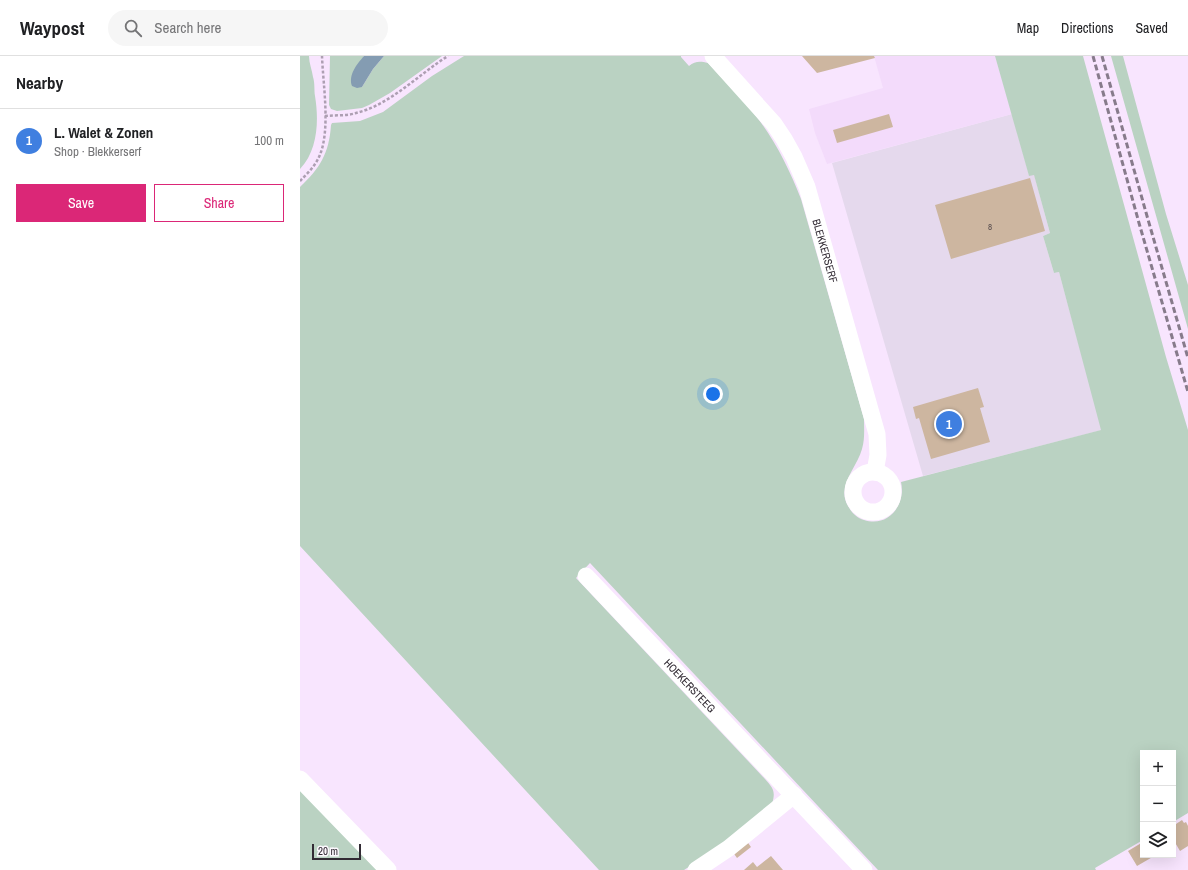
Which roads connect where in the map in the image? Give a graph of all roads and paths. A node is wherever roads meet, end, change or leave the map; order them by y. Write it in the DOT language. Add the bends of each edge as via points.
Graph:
graph roads {
  1 [pos="322,56"];
  2 [pos="448,56"];
  3 [pos="713,56"];
  4 [pos="325,116"];
  5 [pos="300,181"];
  6 [pos="875,472"];
  7 [pos="586,576"];
  8 [pos="300,778"];
  9 [pos="794,796"];
  10 [pos="388,870"];
  11 [pos="696,870"];
  12 [pos="864,870"];
  1 -- 4 [label="path"];
  2 -- 4 [label="path" via="383,103 355,114"];
  3 -- 6 [label="street, BLEKKERSERF" via="777,129 794,157 807,187 877,434 878,455"];
  4 -- 5 [label="path" via="324,140 319,157"];
  7 -- 9 [label="street, HOEKERSTEEG"];
  8 -- 10 [label="street"];
  9 -- 11 [label="street" via="729,848"];
  9 -- 12 [label="street, HOEKERSTEEG"];
}
